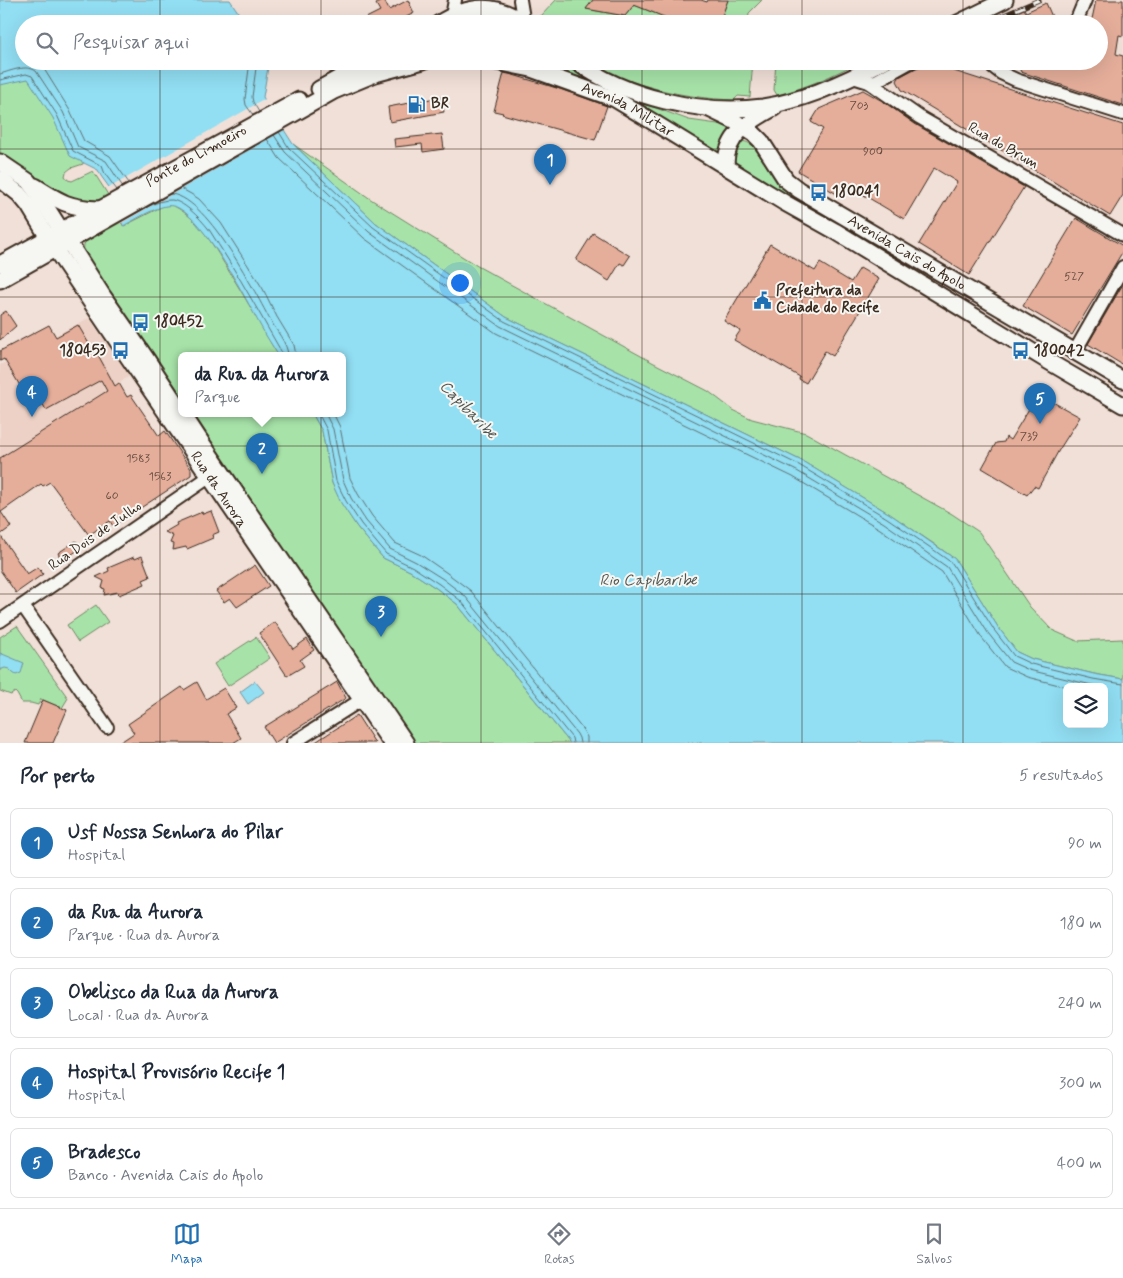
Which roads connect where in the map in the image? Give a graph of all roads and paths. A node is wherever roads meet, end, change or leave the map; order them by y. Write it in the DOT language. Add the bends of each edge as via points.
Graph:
graph roads {
  1 [pos="520,0"];
  2 [pos="1005,0"];
  3 [pos="1085,0"];
  4 [pos="453,13"];
  5 [pos="511,15"];
  6 [pos="523,15"];
  7 [pos="978,15"];
  8 [pos="1079,15"];
  9 [pos="355,70"];
  10 [pos="390,70"];
  11 [pos="534,70"];
  12 [pos="589,70"];
  13 [pos="865,70"];
  14 [pos="896,70"];
  15 [pos="998,70"];
  16 [pos="853,76"];
  17 [pos="869,82"];
  18 [pos="787,102"];
  19 [pos="707,108"];
  20 [pos="289,111"];
  21 [pos="1123,114"];
  22 [pos="744,126"];
  23 [pos="0,162"];
  24 [pos="726,166"];
  25 [pos="0,179"];
  26 [pos="28,181"];
  27 [pos="106,210"];
  28 [pos="1123,235"];
  29 [pos="58,240"];
  30 [pos="0,264"];
  31 [pos="1123,266"];
  32 [pos="0,280"];
  33 [pos="1074,353"];
  34 [pos="1123,380"];
  35 [pos="1123,405"];
  36 [pos="178,409"];
  37 [pos="184,417"];
  38 [pos="209,477"];
  39 [pos="22,606"];
  40 [pos="0,621"];
  41 [pos="360,700"];
  42 [pos="107,727"];
  43 [pos="293,743"];
  44 [pos="391,743"];
  45 [pos="406,743"];
  1 -- 6 [label="street"];
  2 -- 7 [label="main road"];
  3 -- 8 [label="street"];
  4 -- 5 [label="main road" via="487,8"];
  9 -- 20 [label="main road"];
  10 -- 20 [label="main road"];
  11 -- 24 [label="main road, Avenida Militar" via="614,99"];
  12 -- 19 [label="main road, Avenida Militar" via="642,94"];
  13 -- 16 [label="main road, Avenida Militar"];
  14 -- 17 [label="street"];
  15 -- 21 [label="street" via="1016,80"];
  16 -- 17 [label="street"];
  16 -- 18 [label="main road, Avenida Militar"];
  17 -- 28 [label="street, Rua do Brum" via="919,116"];
  18 -- 19 [label="main road, Avenida Militar"];
  18 -- 22 [label="main road, Avenida Militar"];
  19 -- 22 [label="main road, Avenida Cais do Apolo"];
  20 -- 27 [label="main road, Ponte do Limoeiro"];
  22 -- 24 [label="main road" via="729,148"];
  22 -- 33 [label="main road, Avenida Cais do Apolo" via="761,141 786,180 799,190"];
  23 -- 26 [label="main road"];
  24 -- 35 [label="main road, Avenida Cais do Apolo"];
  25 -- 29 [label="main road" via="19,194"];
  26 -- 27 [label="main road" via="68,205"];
  26 -- 29 [label="main road" via="40,197"];
  27 -- 29 [label="main road, Ponte do Limoeiro"];
  29 -- 30 [label="main road"];
  29 -- 32 [label="main road"];
  29 -- 36 [label="main road, Rua da Aurora"];
  29 -- 38 [label="main road, Rua da Aurora"];
  31 -- 33 [label="street"];
  33 -- 34 [label="main road, Avenida Cais do Apolo"];
  37 -- 45 [label="main road, Rua da Aurora"];
  38 -- 39 [label="street, Rua Dois de Julho"];
  38 -- 41 [label="main road, Rua da Aurora"];
  39 -- 40 [label="street, Rua Dois de Julho"];
  39 -- 42 [label="street"];
  41 -- 43 [label="street"];
  41 -- 44 [label="main road, Rua da Aurora"];
}
